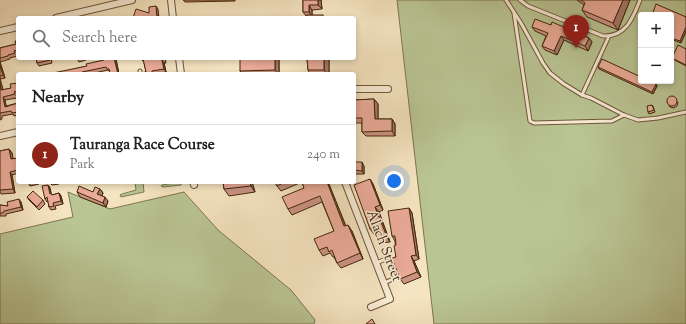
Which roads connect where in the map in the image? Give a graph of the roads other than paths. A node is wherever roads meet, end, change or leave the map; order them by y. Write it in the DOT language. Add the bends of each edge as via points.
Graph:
graph roads {
  1 [pos="132,0"];
  2 [pos="171,0"];
  3 [pos="506,0"];
  4 [pos="520,0"];
  5 [pos="640,0"];
  6 [pos="514,11"];
  7 [pos="64,16"];
  8 [pos="173,16"];
  9 [pos="16,27"];
  10 [pos="0,31"];
  11 [pos="609,36"];
  12 [pos="178,60"];
  13 [pos="181,72"];
  14 [pos="356,89"];
  15 [pos="388,89"];
  16 [pos="582,95"];
  17 [pos="686,112"];
  18 [pos="624,115"];
  19 [pos="16,132"];
  20 [pos="0,136"];
  21 [pos="346,184"];
  22 [pos="386,260"];
  23 [pos="376,263"];
  24 [pos="393,279"];
  25 [pos="384,282"];
  26 [pos="371,307"];
  1 -- 7 [label="street"];
  2 -- 8 [label="street"];
  3 -- 6 [label="lane"];
  4 -- 11 [label="lane" via="540,12"];
  5 -- 11 [label="lane" via="627,26 615,35"];
  6 -- 16 [label="lane" via="550,73"];
  6 -- 18 [label="lane" via="530,121 612,121"];
  9 -- 10 [label="street"];
  11 -- 16 [label="lane"];
  12 -- 13 [label="street"];
  14 -- 15 [label="street"];
  16 -- 18 [label="lane"];
  17 -- 18 [label="lane" via="638,120"];
  19 -- 20 [label="street"];
  21 -- 23 [label="street, Alach Street"];
  22 -- 23 [label="lane"];
  23 -- 25 [label="street, Alach Street"];
  24 -- 25 [label="lane"];
  25 -- 26 [label="street, Alach Street" via="390,299"];
}
